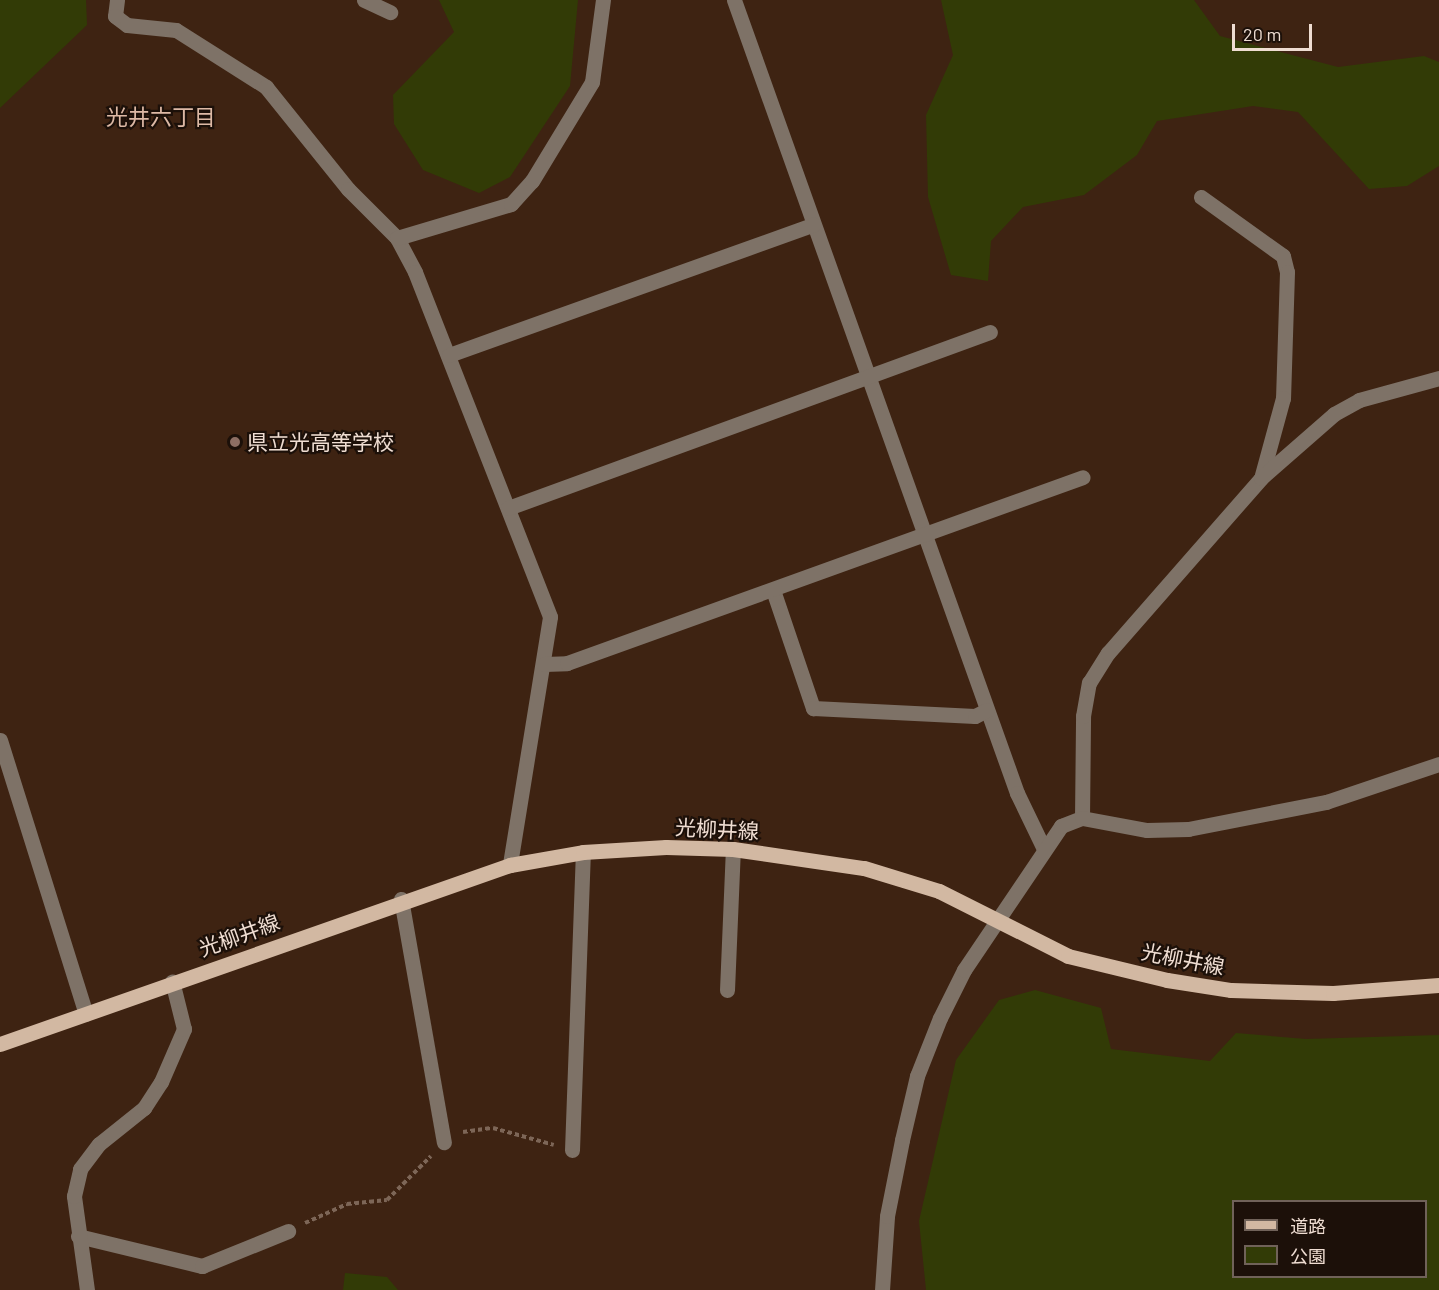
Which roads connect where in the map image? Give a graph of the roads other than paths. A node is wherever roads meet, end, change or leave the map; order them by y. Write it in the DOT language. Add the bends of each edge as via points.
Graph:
graph roads {
  1 [pos="117,0"];
  2 [pos="363,0"];
  3 [pos="603,0"];
  4 [pos="734,0"];
  5 [pos="390,12"];
  6 [pos="1201,197"];
  7 [pos="813,225"];
  8 [pos="397,238"];
  9 [pos="990,332"];
  10 [pos="449,355"];
  11 [pos="1439,378"];
  12 [pos="869,381"];
  13 [pos="1083,477"];
  14 [pos="1261,478"];
  15 [pos="508,508"];
  16 [pos="926,536"];
  17 [pos="773,590"];
  18 [pos="544,664"];
  19 [pos="987,710"];
  20 [pos="0,740"];
  21 [pos="1439,764"];
  22 [pos="1082,818"];
  23 [pos="1043,847"];
  24 [pos="733,849"];
  25 [pos="583,852"];
  26 [pos="510,864"];
  27 [pos="400,899"];
  28 [pos="998,920"];
  29 [pos="172,981"];
  30 [pos="1439,985"];
  31 [pos="727,990"];
  32 [pos="86,1014"];
  33 [pos="0,1044"];
  34 [pos="444,1142"];
  35 [pos="572,1150"];
  36 [pos="288,1231"];
  37 [pos="78,1236"];
  38 [pos="87,1290"];
  39 [pos="882,1290"];
  1 -- 8 [label="street" via="116,16 127,25 176,30 266,87 348,189"];
  2 -- 5 [label="street"];
  3 -- 8 [label="street" via="592,82 532,181 502,208"];
  4 -- 7 [label="street"];
  6 -- 14 [label="street" via="1283,256 1287,272 1283,398"];
  7 -- 10 [label="street"];
  7 -- 12 [label="street"];
  8 -- 10 [label="street"];
  9 -- 12 [label="street"];
  10 -- 15 [label="street"];
  11 -- 14 [label="street" via="1359,400 1334,414"];
  12 -- 15 [label="street"];
  12 -- 16 [label="street"];
  13 -- 16 [label="street" via="937,526"];
  14 -- 22 [label="street" via="1108,653 1089,683 1083,716"];
  15 -- 18 [label="street" via="550,617"];
  16 -- 17 [label="street"];
  16 -- 19 [label="street"];
  17 -- 18 [label="street" via="567,663"];
  17 -- 19 [label="street" via="813,708 975,716"];
  18 -- 26 [label="street"];
  19 -- 23 [label="street"];
  20 -- 32 [label="street"];
  21 -- 22 [label="street" via="1326,802 1188,829 1148,830"];
  22 -- 23 [label="street" via="1061,826"];
  23 -- 28 [label="street"];
  24 -- 25 [label="main road, 光柳井線"];
  24 -- 28 [label="main road, 光柳井線" via="864,868 939,891"];
  24 -- 31 [label="street"];
  25 -- 26 [label="main road, 光柳井線"];
  25 -- 35 [label="street"];
  26 -- 27 [label="main road, 光柳井線"];
  27 -- 29 [label="main road, 光柳井線"];
  27 -- 34 [label="street"];
  28 -- 30 [label="main road, 光柳井線" via="1068,956 1231,990 1333,993"];
  28 -- 39 [label="street" via="964,970 917,1076 887,1216"];
  29 -- 32 [label="main road, 光柳井線"];
  29 -- 37 [label="street" via="184,1029 144,1108 99,1144 81,1169 74,1196"];
  32 -- 33 [label="main road, 光柳井線"];
  36 -- 37 [label="street" via="202,1266"];
  37 -- 38 [label="street"];
}
